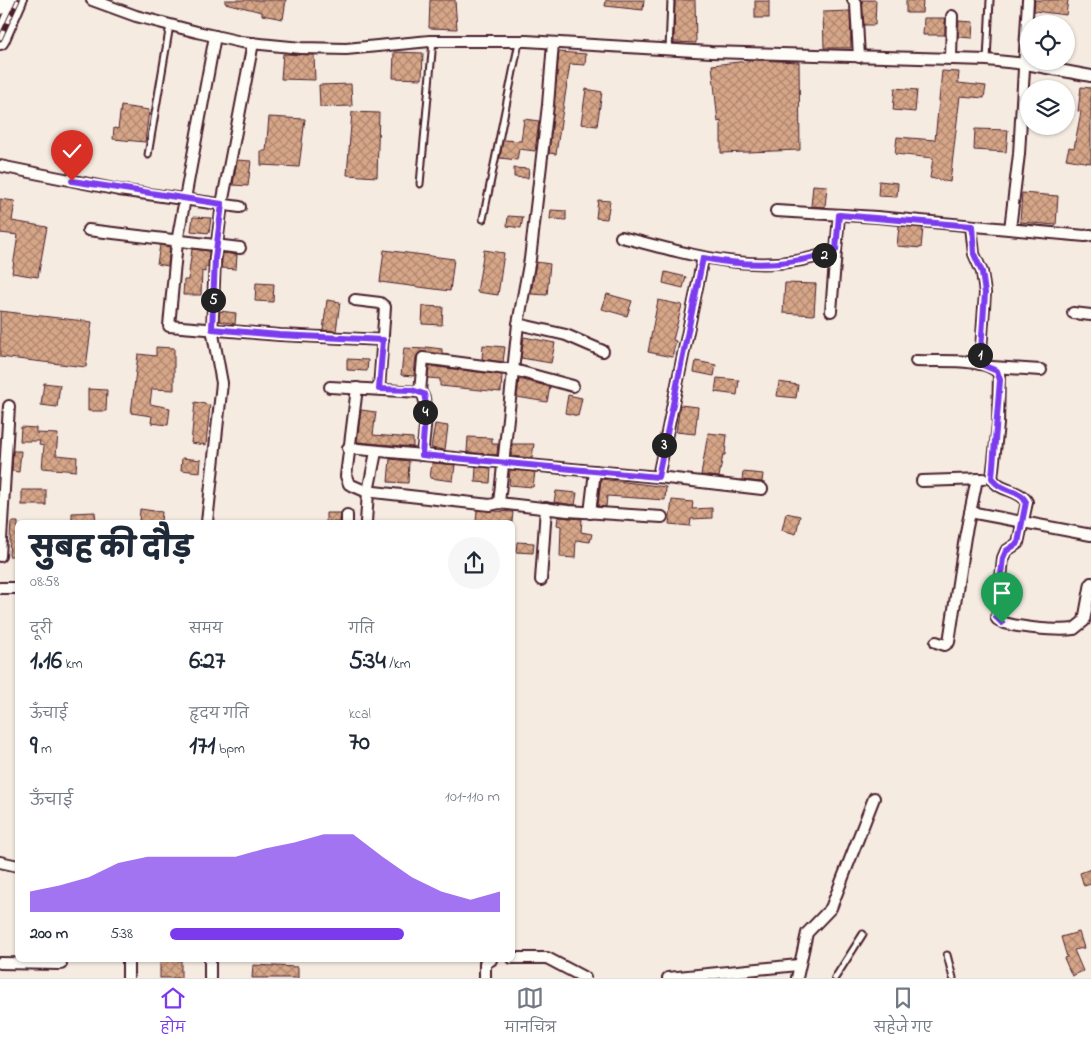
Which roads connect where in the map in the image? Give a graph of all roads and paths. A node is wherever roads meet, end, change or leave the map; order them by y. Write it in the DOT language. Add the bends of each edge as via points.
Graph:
graph roads {
  1 [pos="3,0"];
  2 [pos="18,0"];
  3 [pos="92,0"];
  4 [pos="671,0"];
  5 [pos="853,0"];
  6 [pos="990,0"];
  7 [pos="1028,0"];
  8 [pos="0,6"];
  9 [pos="1028,15"];
  10 [pos="952,16"];
  11 [pos="170,25"];
  12 [pos="215,36"];
  13 [pos="0,41"];
  14 [pos="433,41"];
  15 [pos="519,41"];
  16 [pos="253,43"];
  17 [pos="554,43"];
  18 [pos="669,50"];
  19 [pos="859,57"];
  20 [pos="951,59"];
  21 [pos="987,60"];
  22 [pos="1020,63"];
  23 [pos="1025,70"];
  24 [pos="1058,70"];
  25 [pos="1091,76"];
  26 [pos="148,155"];
  27 [pos="0,166"];
  28 [pos="420,184"];
  29 [pos="185,199"];
  30 [pos="222,204"];
  31 [pos="240,207"];
  32 [pos="776,211"];
  33 [pos="839,215"];
  34 [pos="484,219"];
  35 [pos="972,226"];
  36 [pos="1010,229"];
  37 [pos="88,230"];
  38 [pos="1091,235"];
  39 [pos="621,237"];
  40 [pos="177,242"];
  41 [pos="216,246"];
  42 [pos="240,248"];
  43 [pos="836,250"];
  44 [pos="703,258"];
  45 [pos="355,300"];
  46 [pos="831,311"];
  47 [pos="1073,313"];
  48 [pos="1091,315"];
  49 [pos="518,324"];
  50 [pos="212,329"];
  51 [pos="383,340"];
  52 [pos="603,351"];
  53 [pos="916,361"];
  54 [pos="980,364"];
  55 [pos="992,367"];
  56 [pos="514,370"];
  57 [pos="1041,370"];
  58 [pos="574,386"];
  59 [pos="330,387"];
  60 [pos="357,388"];
  61 [pos="379,389"];
  62 [pos="420,392"];
  63 [pos="9,406"];
  64 [pos="348,448"];
  65 [pos="376,452"];
  66 [pos="422,455"];
  67 [pos="504,462"];
  68 [pos="2,470"];
  69 [pos="595,471"];
  70 [pos="658,477"];
  71 [pos="992,478"];
  72 [pos="977,479"];
  73 [pos="922,481"];
  74 [pos="762,489"];
  75 [pos="368,492"];
  76 [pos="499,503"];
  77 [pos="546,508"];
  78 [pos="970,512"];
  79 [pos="590,513"];
  80 [pos="662,517"];
  81 [pos="207,520"];
  82 [pos="366,520"];
  83 [pos="1024,522"];
  84 [pos="1091,535"];
  85 [pos="0,556"];
  86 [pos="541,580"];
  87 [pos="1091,583"];
  88 [pos="0,588"];
  89 [pos="15,588"];
  90 [pos="936,642"];
  91 [pos="874,798"];
  92 [pos="0,862"];
  93 [pos="15,865"];
  94 [pos="863,934"];
  95 [pos="947,955"];
  96 [pos="515,958"];
  97 [pos="128,962"];
  98 [pos="210,962"];
  99 [pos="487,962"];
  100 [pos="0,963"];
  101 [pos="61,964"];
  102 [pos="798,965"];
  103 [pos="128,978"];
  104 [pos="210,978"];
  105 [pos="485,978"];
  106 [pos="585,978"];
  107 [pos="668,978"];
  108 [pos="797,978"];
  109 [pos="835,978"];
  110 [pos="953,978"];
  1 -- 8 [label="main road"];
  2 -- 13 [label="main road"];
  3 -- 11 [label="street"];
  4 -- 18 [label="lane"];
  5 -- 19 [label="street" via="856,4"];
  6 -- 21 [label="lane"];
  7 -- 9 [label="street"];
  10 -- 20 [label="street"];
  11 -- 12 [label="street"];
  11 -- 26 [label="lane"];
  12 -- 16 [label="street"];
  12 -- 29 [label="street"];
  14 -- 15 [label="street"];
  14 -- 16 [label="street" via="346,49"];
  14 -- 28 [label="lane"];
  15 -- 17 [label="street"];
  15 -- 34 [label="lane"];
  16 -- 30 [label="street"];
  17 -- 18 [label="street"];
  17 -- 49 [label="street" via="530,259"];
  18 -- 19 [label="street"];
  19 -- 20 [label="street"];
  20 -- 21 [label="street"];
  21 -- 22 [label="street"];
  23 -- 36 [label="street"];
  24 -- 25 [label="street"];
  27 -- 29 [label="street" via="119,190"];
  29 -- 30 [label="street"];
  29 -- 40 [label="street"];
  30 -- 31 [label="street"];
  30 -- 41 [label="street"];
  32 -- 33 [label="street"];
  33 -- 35 [label="street"];
  33 -- 43 [label="street"];
  35 -- 36 [label="street"];
  35 -- 54 [label="street" via="974,254 982,272 985,293"];
  36 -- 38 [label="street"];
  37 -- 40 [label="street"];
  39 -- 44 [label="street"];
  40 -- 41 [label="street"];
  40 -- 50 [label="street" via="169,326"];
  41 -- 42 [label="street"];
  41 -- 50 [label="street"];
  43 -- 44 [label="street" via="816,258 772,265"];
  43 -- 46 [label="street"];
  44 -- 70 [label="street"];
  45 -- 51 [label="street" via="380,303 385,307"];
  47 -- 48 [label="street"];
  49 -- 52 [label="street" via="566,335"];
  49 -- 56 [label="street"];
  50 -- 51 [label="street"];
  50 -- 81 [label="street" via="222,383"];
  51 -- 61 [label="street"];
  53 -- 54 [label="street"];
  54 -- 55 [label="street"];
  55 -- 57 [label="street"];
  55 -- 71 [label="street" via="1000,380"];
  56 -- 58 [label="street"];
  56 -- 62 [label="street" via="423,358"];
  56 -- 67 [label="street"];
  59 -- 60 [label="street"];
  60 -- 61 [label="street"];
  60 -- 64 [label="street"];
  61 -- 62 [label="street"];
  62 -- 66 [label="street" via="424,394 426,404"];
  63 -- 68 [label="street"];
  64 -- 65 [label="street"];
  64 -- 75 [label="street" via="346,476 349,484"];
  65 -- 66 [label="street"];
  65 -- 75 [label="street"];
  66 -- 67 [label="street"];
  67 -- 69 [label="street"];
  67 -- 76 [label="street"];
  68 -- 85 [label="street"];
  69 -- 70 [label="street"];
  69 -- 79 [label="street"];
  70 -- 74 [label="street"];
  71 -- 72 [label="street"];
  71 -- 83 [label="street" via="1000,488 1025,499"];
  72 -- 73 [label="street"];
  72 -- 78 [label="street"];
  75 -- 76 [label="street" via="490,505"];
  75 -- 82 [label="street"];
  76 -- 77 [label="street"];
  77 -- 79 [label="street"];
  77 -- 86 [label="street"];
  78 -- 83 [label="street"];
  78 -- 90 [label="street" via="949,642 945,645"];
  79 -- 80 [label="street"];
  83 -- 84 [label="street"];
  83 -- 87 [label="street" via="1018,543 1006,551 1003,558 996,617 999,622 1074,629 1084,621"];
  88 -- 89 [label="street"];
  91 -- 102 [label="street" via="836,897 825,916 807,933"];
  92 -- 93 [label="street"];
  94 -- 109 [label="lane"];
  95 -- 110 [label="lane"];
  96 -- 106 [label="street" via="547,958"];
  97 -- 103 [label="street"];
  98 -- 104 [label="street"];
  99 -- 105 [label="street"];
  100 -- 101 [label="street"];
  102 -- 107 [label="street"];
  102 -- 108 [label="street"];
}
